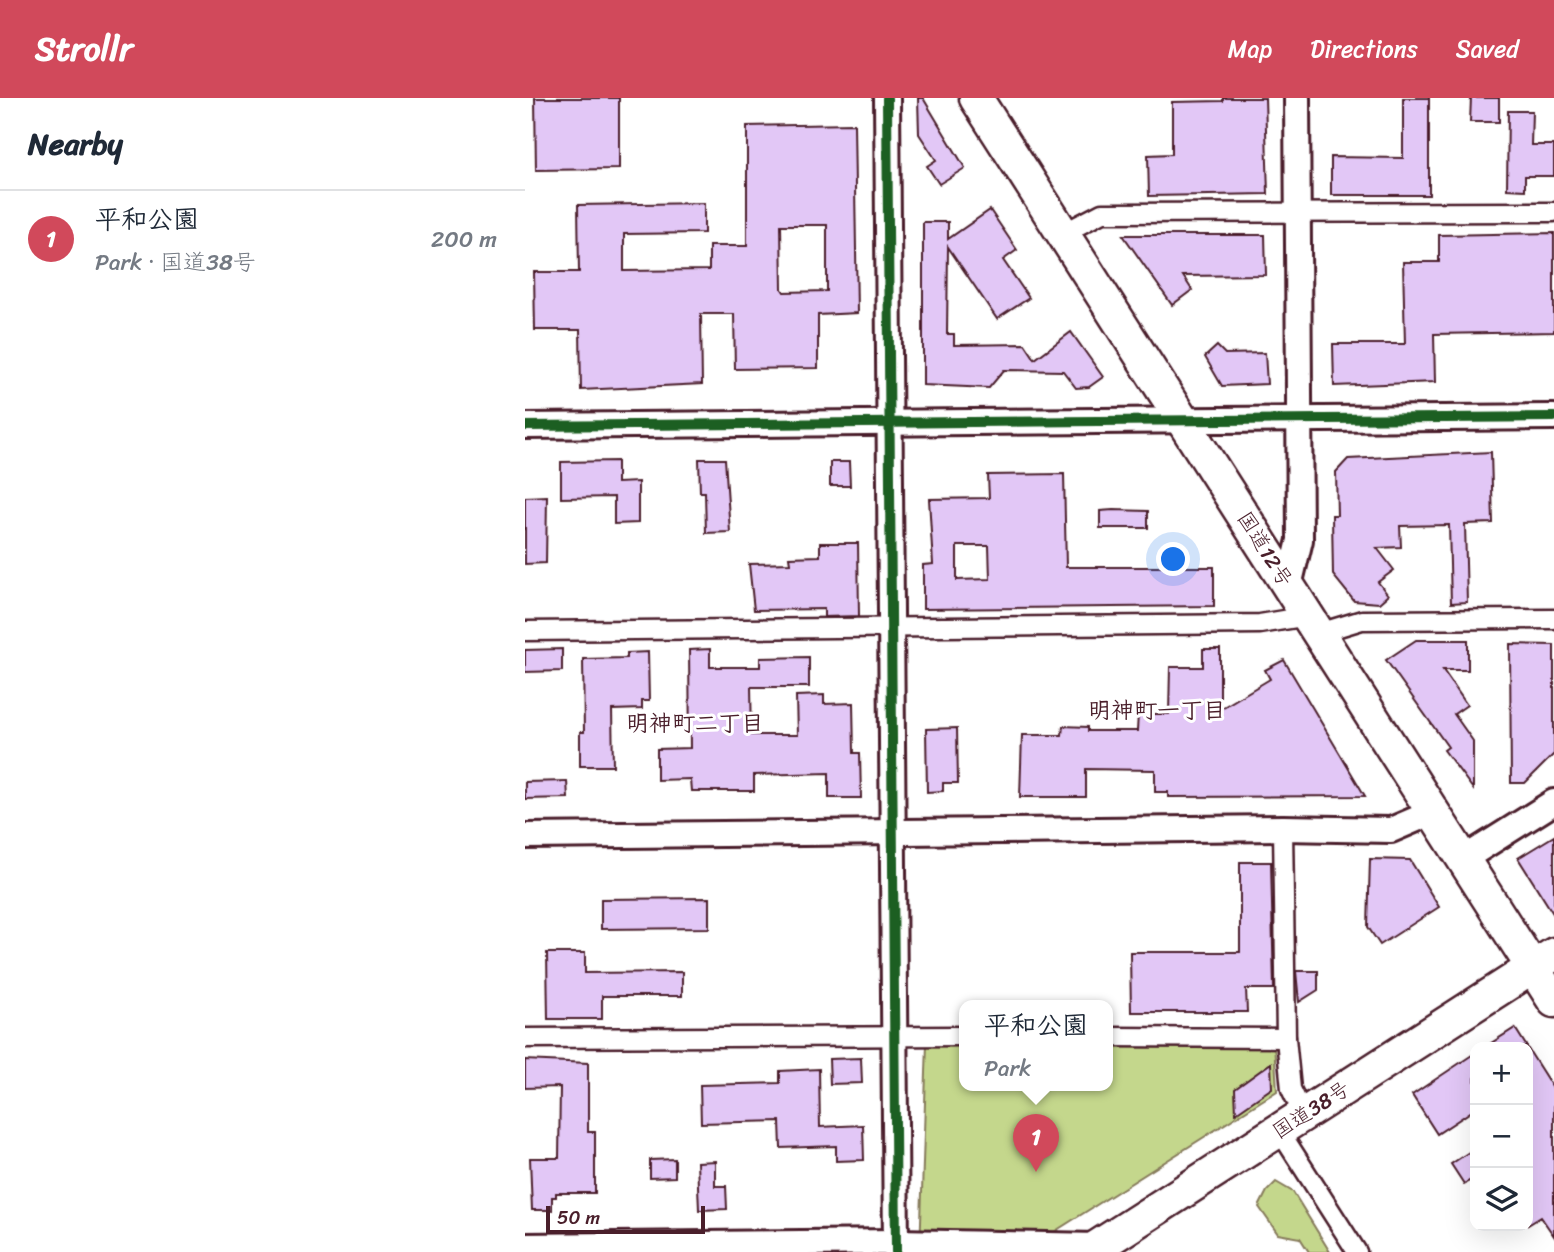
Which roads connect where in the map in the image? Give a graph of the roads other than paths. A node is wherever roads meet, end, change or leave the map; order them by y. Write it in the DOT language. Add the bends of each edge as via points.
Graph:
graph roads {
  1 [pos="887,98"];
  2 [pos="976,98"];
  3 [pos="1297,98"];
  4 [pos="1554,212"];
  5 [pos="1298,214"];
  6 [pos="1062,234"];
  7 [pos="1554,417"];
  8 [pos="1299,419"];
  9 [pos="889,422"];
  10 [pos="1184,422"];
  11 [pos="525,426"];
  12 [pos="1289,586"];
  13 [pos="1554,619"];
  14 [pos="1313,625"];
  15 [pos="891,628"];
  16 [pos="525,631"];
  17 [pos="1554,802"];
  18 [pos="1433,812"];
  19 [pos="1283,828"];
  20 [pos="894,833"];
  21 [pos="525,836"];
  22 [pos="1462,860"];
  23 [pos="1543,961"];
  24 [pos="1554,1002"];
  25 [pos="894,1036"];
  26 [pos="959,1036"];
  27 [pos="1113,1037"];
  28 [pos="525,1038"];
  29 [pos="1286,1038"];
  30 [pos="1291,1122"];
  31 [pos="525,1246"];
  32 [pos="896,1247"];
  33 [pos="1094,1249"];
  34 [pos="1357,1252"];
  1 -- 9 [label="street"];
  2 -- 6 [label="highway, 国道12号"];
  3 -- 5 [label="street"];
  4 -- 5 [label="street"];
  5 -- 6 [label="street" via="1101,213"];
  5 -- 8 [label="street"];
  6 -- 10 [label="highway, 国道12号"];
  7 -- 8 [label="street"];
  8 -- 10 [label="street"];
  8 -- 12 [label="street" via="1300,540"];
  9 -- 10 [label="street"];
  9 -- 11 [label="street"];
  9 -- 15 [label="street"];
  10 -- 12 [label="highway, 国道12号"];
  12 -- 14 [label="highway, 国道12号"];
  13 -- 14 [label="street" via="1361,620"];
  14 -- 15 [label="street"];
  14 -- 18 [label="highway, 国道12号"];
  15 -- 16 [label="street"];
  15 -- 20 [label="street"];
  17 -- 22 [label="street"];
  18 -- 19 [label="street" via="1391,830"];
  18 -- 22 [label="highway, 国道12号"];
  19 -- 20 [label="street"];
  19 -- 29 [label="street"];
  20 -- 21 [label="street"];
  20 -- 25 [label="street"];
  22 -- 23 [label="highway, 国道12号"];
  23 -- 24 [label="highway, 国道12号"];
  23 -- 30 [label="highway, 国道38号"];
  25 -- 26 [label="street"];
  25 -- 28 [label="street"];
  25 -- 32 [label="street"];
  27 -- 29 [label="street"];
  29 -- 30 [label="street"];
  30 -- 33 [label="highway, 国道38号"];
  30 -- 34 [label="street"];
  31 -- 32 [label="street"];
  32 -- 33 [label="street"];
}
